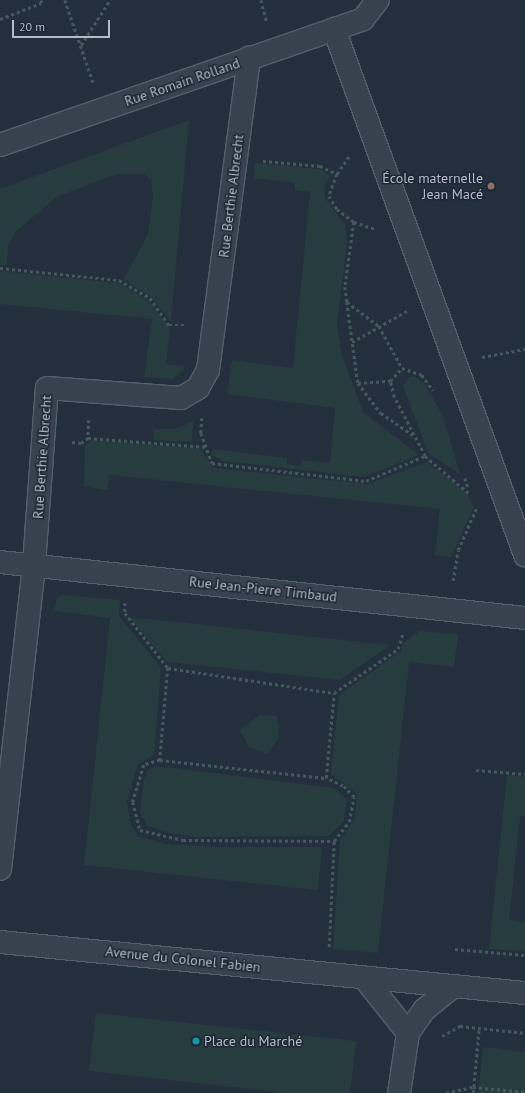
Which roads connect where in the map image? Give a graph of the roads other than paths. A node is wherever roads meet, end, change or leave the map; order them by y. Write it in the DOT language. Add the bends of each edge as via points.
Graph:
graph roads {
  1 [pos="378,0"];
  2 [pos="334,29"];
  3 [pos="249,58"];
  4 [pos="0,145"];
  5 [pos="525,555"];
  6 [pos="0,562"];
  7 [pos="34,564"];
  8 [pos="525,618"];
  9 [pos="0,869"];
  10 [pos="0,942"];
  11 [pos="365,979"];
  12 [pos="452,987"];
  13 [pos="525,993"];
  14 [pos="408,1032"];
  15 [pos="399,1093"];
  1 -- 2 [label="street, Rue Romain Rolland" via="363,19"];
  2 -- 3 [label="street, Rue Romain Rolland"];
  2 -- 5 [label="street"];
  3 -- 4 [label="street, Rue Romain Rolland"];
  3 -- 7 [label="street, Rue Berthie Albrecht" via="208,370 198,388 181,398 47,388"];
  6 -- 7 [label="street, Rue Jean-Pierre Timbaud"];
  7 -- 8 [label="street, Rue Jean-Pierre Timbaud"];
  7 -- 9 [label="street, Rue Berthie Albrecht"];
  10 -- 11 [label="street, Avenue du Colonel Fabien" via="327,973"];
  11 -- 12 [label="street, Avenue du Colonel Fabien"];
  11 -- 14 [label="street"];
  12 -- 13 [label="street, Avenue du Colonel Fabien"];
  12 -- 14 [label="street" via="424,1010"];
  14 -- 15 [label="street"];
}
